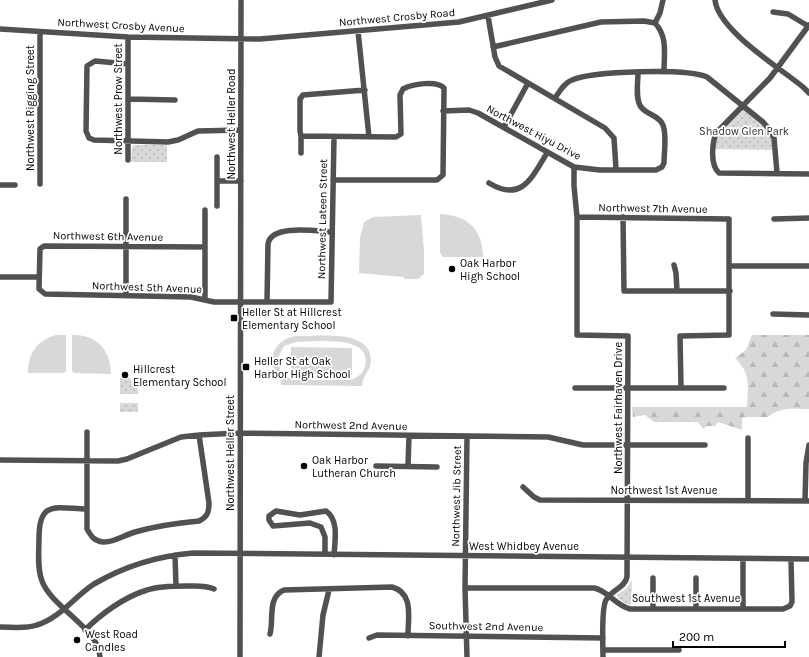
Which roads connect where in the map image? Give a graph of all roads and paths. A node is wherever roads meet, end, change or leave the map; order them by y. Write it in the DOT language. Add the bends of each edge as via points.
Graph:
graph roads {
  1 [pos="241,0"];
  2 [pos="552,0"];
  3 [pos="663,0"];
  4 [pos="715,0"];
  5 [pos="773,12"];
  6 [pos="488,16"];
  7 [pos="655,23"];
  8 [pos="808,25"];
  9 [pos="0,29"];
  10 [pos="358,31"];
  11 [pos="40,32"];
  12 [pos="128,37"];
  13 [pos="241,40"];
  14 [pos="494,47"];
  15 [pos="128,64"];
  16 [pos="778,67"];
  17 [pos="664,72"];
  18 [pos="638,73"];
  19 [pos="528,83"];
  20 [pos="365,90"];
  21 [pos="809,93"];
  22 [pos="555,98"];
  23 [pos="128,99"];
  24 [pos="175,100"];
  25 [pos="742,107"];
  26 [pos="443,111"];
  27 [pos="504,127"];
  28 [pos="241,130"];
  29 [pos="301,136"];
  30 [pos="334,137"];
  31 [pos="369,137"];
  32 [pos="128,141"];
  33 [pos="301,153"];
  34 [pos="547,153"];
  35 [pos="217,158"];
  36 [pos="128,160"];
  37 [pos="574,167"];
  38 [pos="616,169"];
  39 [pos="777,173"];
  40 [pos="809,174"];
  41 [pos="333,180"];
  42 [pos="217,181"];
  43 [pos="241,181"];
  44 [pos="489,183"];
  45 [pos="40,184"];
  46 [pos="0,185"];
  47 [pos="15,185"];
  48 [pos="126,199"];
  49 [pos="217,206"];
  50 [pos="240,208"];
  51 [pos="205,210"];
  52 [pos="577,217"];
  53 [pos="623,217"];
  54 [pos="809,218"];
  55 [pos="774,219"];
  56 [pos="332,232"];
  57 [pos="126,246"];
  58 [pos="205,247"];
  59 [pos="674,265"];
  60 [pos="730,266"];
  61 [pos="809,266"];
  62 [pos="0,277"];
  63 [pos="39,277"];
  64 [pos="677,291"];
  65 [pos="730,291"];
  66 [pos="126,295"];
  67 [pos="205,299"];
  68 [pos="240,302"];
  69 [pos="267,302"];
  70 [pos="331,302"];
  71 [pos="773,314"];
  72 [pos="809,315"];
  73 [pos="681,387"];
  74 [pos="575,388"];
  75 [pos="628,388"];
  76 [pos="724,388"];
  77 [pos="87,432"];
  78 [pos="239,433"];
  79 [pos="199,435"];
  80 [pos="408,436"];
  81 [pos="467,437"];
  82 [pos="748,438"];
  83 [pos="628,445"];
  84 [pos="705,445"];
  85 [pos="809,445"];
  86 [pos="0,460"];
  87 [pos="87,460"];
  88 [pos="376,466"];
  89 [pos="408,466"];
  90 [pos="437,467"];
  91 [pos="523,486"];
  92 [pos="627,500"];
  93 [pos="748,500"];
  94 [pos="807,501"];
  95 [pos="86,509"];
  96 [pos="239,554"];
  97 [pos="325,554"];
  98 [pos="176,555"];
  99 [pos="334,555"];
  100 [pos="465,555"];
  101 [pos="627,557"];
  102 [pos="743,559"];
  103 [pos="791,559"];
  104 [pos="809,559"];
  105 [pos="653,578"];
  106 [pos="696,578"];
  107 [pos="176,586"];
  108 [pos="465,588"];
  109 [pos="214,589"];
  110 [pos="329,590"];
  111 [pos="608,596"];
  112 [pos="653,608"];
  113 [pos="696,608"];
  114 [pos="64,609"];
  115 [pos="743,609"];
  116 [pos="0,627"];
  117 [pos="85,630"];
  118 [pos="270,634"];
  119 [pos="408,636"];
  120 [pos="465,636"];
  121 [pos="369,638"];
  122 [pos="603,638"];
  123 [pos="603,650"];
  124 [pos="679,650"];
  125 [pos="100,657"];
  126 [pos="240,657"];
  127 [pos="319,657"];
  128 [pos="467,657"];
  129 [pos="603,657"];
  1 -- 13 [label="street, Northwest Heller Road"];
  2 -- 6 [label="street, Northwest Crosby Road"];
  3 -- 7 [label="street"];
  4 -- 16 [label="street" via="720,15 744,42"];
  5 -- 8 [label="street" via="788,14"];
  6 -- 10 [label="street, Northwest Crosby Road" via="460,22"];
  6 -- 14 [label="street"];
  7 -- 14 [label="street" via="601,22"];
  7 -- 17 [label="street" via="665,41"];
  8 -- 16 [label="street"];
  9 -- 11 [label="street, Northwest Crosby Avenue"];
  10 -- 13 [label="street, Northwest Crosby Road"];
  10 -- 20 [label="street"];
  11 -- 12 [label="street, Northwest Crosby Avenue"];
  11 -- 45 [label="street, Northwest Rigging Street"];
  12 -- 13 [label="street, Northwest Crosby Avenue"];
  12 -- 15 [label="street, Northwest Prow Street"];
  13 -- 28 [label="street, Northwest Heller Road"];
  14 -- 19 [label="street" via="499,66"];
  15 -- 23 [label="street, Northwest Prow Street"];
  15 -- 32 [label="street" via="93,61 87,66 86,131 87,137 92,140"];
  16 -- 21 [label="street"];
  16 -- 25 [label="street"];
  17 -- 18 [label="street"];
  17 -- 25 [label="street" via="692,73 707,77"];
  18 -- 22 [label="street" via="570,80"];
  18 -- 38 [label="street, Northwest Hiyu Drive" via="641,107 662,124 664,165 656,170"];
  19 -- 22 [label="street"];
  19 -- 27 [label="street"];
  20 -- 29 [label="street" via="303,95 300,99"];
  20 -- 31 [label="street"];
  22 -- 38 [label="street" via="612,134"];
  23 -- 24 [label="street"];
  23 -- 32 [label="street, Northwest Prow Street"];
  25 -- 39 [label="street" via="763,122 774,138"];
  25 -- 39 [label="street" via="716,133 713,145 716,170 719,173"];
  26 -- 27 [label="street, Northwest Hiyu Drive" via="473,111"];
  26 -- 31 [label="street" via="442,86 408,86 403,88 400,95 400,136"];
  26 -- 41 [label="street" via="443,172 440,179"];
  27 -- 34 [label="street, Northwest Hiyu Drive"];
  28 -- 32 [label="street" via="198,131 168,142"];
  28 -- 43 [label="street, Northwest Heller Road"];
  29 -- 30 [label="street"];
  29 -- 33 [label="street"];
  30 -- 31 [label="street"];
  30 -- 41 [label="street, Northwest Lateen Street"];
  32 -- 36 [label="street, Northwest Prow Street"];
  34 -- 37 [label="street, Northwest Hiyu Drive"];
  34 -- 44 [label="street" via="529,182 520,188 503,190"];
  35 -- 42 [label="street"];
  37 -- 38 [label="street, Northwest Hiyu Drive"];
  37 -- 52 [label="street, Northwest Fairhaven Drive"];
  39 -- 40 [label="street"];
  41 -- 56 [label="street, Northwest Lateen Street"];
  42 -- 43 [label="street"];
  42 -- 49 [label="street"];
  43 -- 50 [label="street, Northwest Heller Road"];
  46 -- 47 [label="street"];
  48 -- 57 [label="street"];
  50 -- 68 [label="street, Northwest Heller Street"];
  51 -- 58 [label="street"];
  52 -- 53 [label="street, Northwest 7th Avenue"];
  52 -- 75 [label="street, Northwest Fairhaven Drive" via="577,335 628,336"];
  53 -- 60 [label="street, Northwest 7th Avenue" via="729,219"];
  53 -- 64 [label="street" via="624,291"];
  54 -- 55 [label="street"];
  56 -- 69 [label="street" via="280,231 271,236 268,244"];
  56 -- 70 [label="street, Northwest Lateen Street"];
  57 -- 58 [label="street, Northwest 6th Avenue"];
  57 -- 63 [label="street, Northwest 6th Avenue" via="44,246 40,249"];
  57 -- 66 [label="street"];
  58 -- 67 [label="street"];
  59 -- 64 [label="street"];
  60 -- 61 [label="street"];
  60 -- 65 [label="street"];
  62 -- 63 [label="street"];
  63 -- 66 [label="street, Northwest 5th Avenue" via="39,289 43,294"];
  64 -- 65 [label="street"];
  65 -- 73 [label="street" via="729,335 680,336"];
  66 -- 67 [label="street, Northwest 5th Avenue"];
  67 -- 68 [label="street, Northwest 5th Avenue" via="214,302"];
  68 -- 69 [label="street, Northwest 5th Avenue"];
  68 -- 78 [label="street, Northwest Heller Street"];
  69 -- 70 [label="street, Northwest 5th Avenue"];
  71 -- 72 [label="street"];
  73 -- 75 [label="street"];
  73 -- 76 [label="street"];
  74 -- 75 [label="street"];
  75 -- 83 [label="street, Northwest Fairhaven Drive"];
  77 -- 87 [label="street"];
  78 -- 79 [label="street, Northwest 2nd Avenue"];
  78 -- 80 [label="street, Northwest 2nd Avenue"];
  78 -- 96 [label="street, Northwest Heller Street"];
  79 -- 87 [label="street, Northwest 2nd Avenue" via="168,441 127,459"];
  79 -- 95 [label="street" via="209,504 209,512 204,518 134,532 111,542 103,542 96,541 87,529"];
  80 -- 81 [label="street, Northwest 2nd Avenue"];
  80 -- 89 [label="street"];
  81 -- 83 [label="street, Northwest 2nd Avenue" via="554,438 578,445"];
  81 -- 100 [label="street, Northwest Jib Street"];
  82 -- 93 [label="street"];
  83 -- 84 [label="street, Northwest 2nd Avenue"];
  83 -- 92 [label="street, Northwest Fairhaven Drive"];
  85 -- 94 [label="street" via="806,463"];
  86 -- 87 [label="street, Northwest 2nd Avenue"];
  87 -- 95 [label="street"];
  88 -- 89 [label="street"];
  89 -- 90 [label="street"];
  91 -- 92 [label="street, Northwest 1st Avenue" via="534,498 540,500"];
  92 -- 93 [label="street, Northwest 1st Avenue"];
  92 -- 101 [label="street, Northwest Fairhaven Drive"];
  93 -- 94 [label="street, Northwest 1st Avenue"];
  95 -- 114 [label="street" via="53,508 42,515 39,523 42,581 50,595"];
  96 -- 97 [label="street, West Whidbey Avenue"];
  96 -- 98 [label="street, West Whidbey Avenue"];
  96 -- 126 [label="street, Northwest Heller Street"];
  97 -- 99 [label="street, West Whidbey Avenue"];
  97 -- 99 [label="street" via="326,537 320,527 310,523 273,526 269,516 276,511 300,515 326,512 330,514 335,522"];
  98 -- 107 [label="street"];
  98 -- 114 [label="street, West Whidbey Avenue" via="125,568 93,585"];
  99 -- 100 [label="street, West Whidbey Avenue"];
  100 -- 101 [label="street, West Whidbey Avenue"];
  100 -- 108 [label="street, Northwest Jib Street"];
  101 -- 102 [label="street, West Whidbey Avenue"];
  101 -- 111 [label="street, Northwest Fairhaven Drive" via="625,582"];
  102 -- 103 [label="street, West Whidbey Avenue"];
  102 -- 115 [label="street"];
  103 -- 104 [label="street, West Whidbey Avenue"];
  103 -- 115 [label="street, Southwest 1st Avenue" via="791,604 784,609"];
  105 -- 112 [label="street"];
  106 -- 113 [label="street"];
  107 -- 109 [label="street" via="207,586"];
  107 -- 117 [label="street" via="147,590 96,619"];
  108 -- 111 [label="street, Southwest 1st Avenue" via="594,588 602,590"];
  108 -- 120 [label="street, Northwest Jib Street"];
  110 -- 118 [label="street" via="289,589 279,592 273,600"];
  110 -- 119 [label="street" via="353,587 400,589 408,601"];
  110 -- 127 [label="street" via="323,615"];
  111 -- 112 [label="street, Southwest 1st Avenue" via="625,608"];
  111 -- 122 [label="street" via="604,605"];
  112 -- 113 [label="street, Southwest 1st Avenue"];
  113 -- 115 [label="street, Southwest 1st Avenue"];
  114 -- 116 [label="street, West Whidbey Avenue" via="36,626"];
  114 -- 117 [label="street"];
  117 -- 125 [label="street" via="97,644"];
  119 -- 120 [label="street, Southwest 2nd Avenue"];
  119 -- 121 [label="street, Southwest 2nd Avenue" via="378,635"];
  120 -- 122 [label="street, Southwest 2nd Avenue"];
  120 -- 128 [label="street, Northwest Jib Street"];
  122 -- 123 [label="street"];
  123 -- 124 [label="street"];
  123 -- 129 [label="street"];
}
